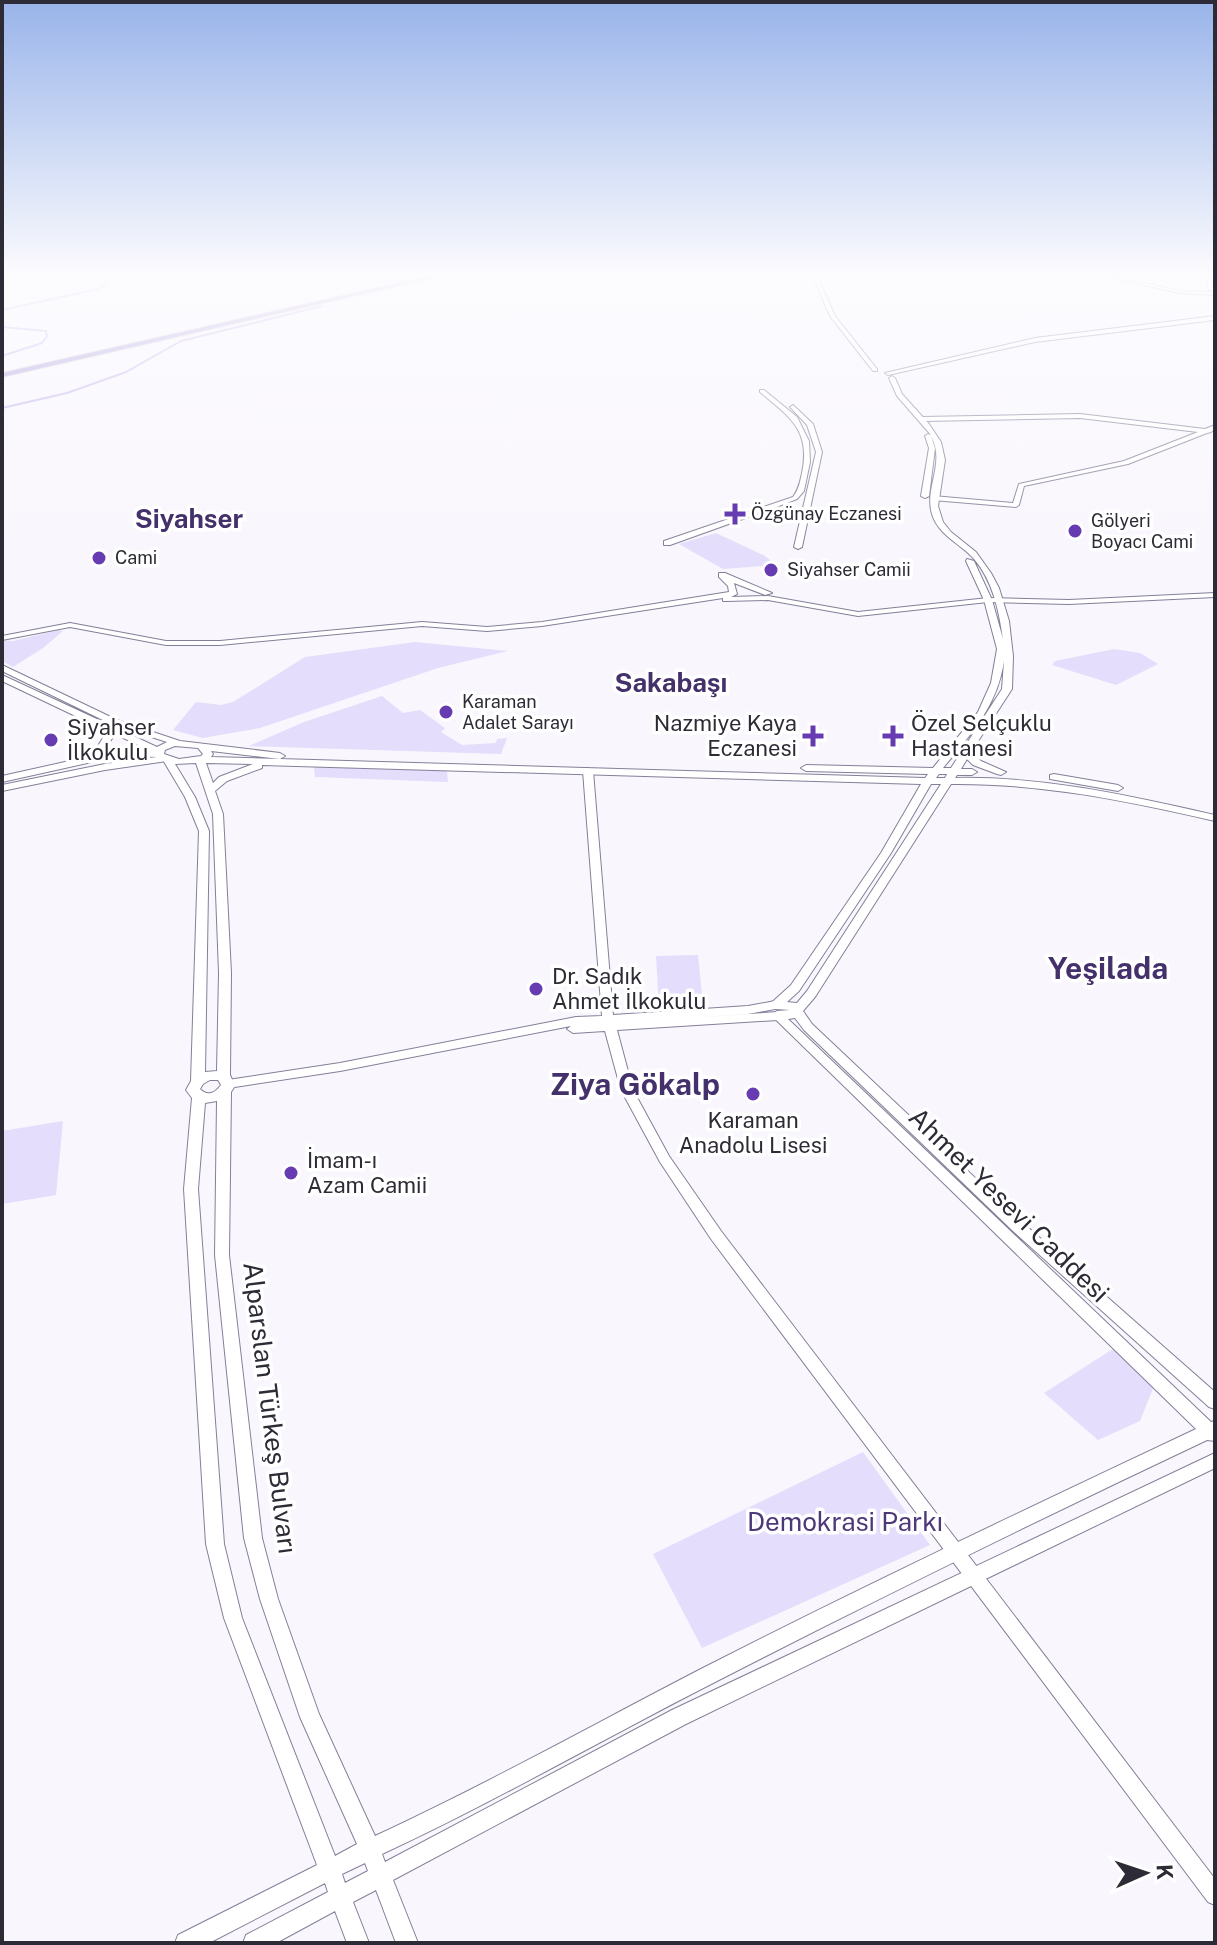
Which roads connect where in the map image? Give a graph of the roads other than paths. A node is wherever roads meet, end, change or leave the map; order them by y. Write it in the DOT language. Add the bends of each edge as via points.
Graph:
graph roads {
  1 [pos="34,365"];
  2 [pos="35,365"];
  3 [pos="876,365"];
  4 [pos="935,365"];
  5 [pos="2,372"];
  6 [pos="885,375"];
  7 [pos="772,390"];
  8 [pos="762,391"];
  9 [pos="922,419"];
  10 [pos="1212,429"];
  11 [pos="933,498"];
  12 [pos="667,543"];
  13 [pos="798,547"];
  14 [pos="754,589"];
  15 [pos="735,592"];
  16 [pos="1215,595"];
  17 [pos="748,597"];
  18 [pos="988,600"];
  19 [pos="998,600"];
  20 [pos="695,601"];
  21 [pos="803,603"];
  22 [pos="2,638"];
  23 [pos="2,668"];
  24 [pos="2,678"];
  25 [pos="112,731"];
  26 [pos="178,743"];
  27 [pos="204,747"];
  28 [pos="967,753"];
  29 [pos="162,756"];
  30 [pos="201,760"];
  31 [pos="75,763"];
  32 [pos="267,763"];
  33 [pos="588,771"];
  34 [pos="1001,772"];
  35 [pos="947,774"];
  36 [pos="2,779"];
  37 [pos="928,781"];
  38 [pos="2,788"];
  39 [pos="209,791"];
  40 [pos="1215,810"];
  41 [pos="1215,818"];
  42 [pos="797,1010"];
  43 [pos="776,1011"];
  44 [pos="610,1024"];
  45 [pos="225,1084"];
  46 [pos="199,1089"];
  47 [pos="1215,1402"];
  48 [pos="1213,1432"];
  49 [pos="1215,1460"];
  50 [pos="956,1551"];
  51 [pos="973,1576"];
  52 [pos="370,1849"];
  53 [pos="331,1869"];
  54 [pos="380,1877"];
  55 [pos="1215,1895"];
  56 [pos="341,1897"];
  57 [pos="186,1943"];
  58 [pos="254,1943"];
  59 [pos="358,1943"];
  60 [pos="407,1943"];
  1 -- 5 [label="highway"];
  2 -- 5 [label="highway"];
  3 -- 6 [label="street"];
  4 -- 6 [label="main road"];
  6 -- 9 [label="main road"];
  6 -- 18 [label="main road" via="932,448 925,498 928,519 971,561"];
  7 -- 13 [label="street" via="810,424 818,442"];
  8 -- 12 [label="street" via="795,418 803,433 807,462 801,491 777,505"];
  9 -- 10 [label="street" via="1080,416"];
  9 -- 11 [label="main road" via="942,455"];
  10 -- 11 [label="street" via="1126,463 1021,485 1016,505"];
  11 -- 19 [label="main road" via="937,519 978,559"];
  14 -- 15 [label="street"];
  14 -- 15 [label="street" via="722,575"];
  14 -- 17 [label="street" via="757,594"];
  14 -- 21 [label="street"];
  15 -- 17 [label="street"];
  15 -- 20 [label="street"];
  16 -- 19 [label="street"];
  17 -- 20 [label="street"];
  17 -- 21 [label="street"];
  18 -- 19 [label="street"];
  18 -- 21 [label="street" via="858,614"];
  18 -- 35 [label="main road" via="1001,649 996,683"];
  19 -- 28 [label="main road" via="1010,662 1007,689"];
  20 -- 22 [label="street" via="509,627 408,625 220,643 166,643 70,625"];
  23 -- 26 [label="main road" via="114,722"];
  24 -- 25 [label="main road"];
  25 -- 29 [label="main road"];
  25 -- 31 [label="main road" via="102,748"];
  26 -- 27 [label="main road"];
  26 -- 29 [label="main road" via="164,746"];
  27 -- 30 [label="main road" via="208,754"];
  27 -- 35 [label="main road" via="289,757"];
  28 -- 34 [label="main road"];
  28 -- 35 [label="main road"];
  29 -- 30 [label="main road"];
  29 -- 31 [label="street" via="119,753"];
  29 -- 38 [label="street"];
  29 -- 46 [label="main road" via="190,797 204,831"];
  30 -- 32 [label="main road"];
  30 -- 39 [label="main road, Alparslan Türkeş Bulvarı"];
  31 -- 36 [label="street"];
  32 -- 33 [label="main road"];
  32 -- 39 [label="main road" via="223,779"];
  33 -- 37 [label="main road"];
  33 -- 44 [label="street"];
  34 -- 35 [label="main road"];
  34 -- 40 [label="main road" via="1088,781"];
  35 -- 37 [label="main road"];
  35 -- 41 [label="main road" via="1055,784"];
  35 -- 42 [label="main road"];
  37 -- 43 [label="main road" via="886,853"];
  39 -- 45 [label="main road, Alparslan Türkeş Bulvarı" via="218,814"];
  42 -- 43 [label="main road" via="790,1016"];
  42 -- 47 [label="main road, Ahmet Yesevi Caddesi" via="808,1027 1018,1227"];
  43 -- 44 [label="street"];
  43 -- 48 [label="main road, Ahmet Yesevi Caddesi"];
  44 -- 45 [label="street" via="453,1044"];
  44 -- 50 [label="street" via="627,1090 673,1172"];
  45 -- 46 [label="main road" via="208,1076"];
  45 -- 46 [label="main road" via="209,1098"];
  45 -- 52 [label="main road, Alparslan Türkeş Bulvarı" via="222,1255 253,1538 310,1717"];
  46 -- 53 [label="main road" via="191,1189 215,1544 233,1618"];
  48 -- 50 [label="main road"];
  49 -- 51 [label="main road"];
  50 -- 51 [label="street"];
  50 -- 52 [label="main road"];
  51 -- 54 [label="main road" via="679,1717"];
  51 -- 55 [label="street"];
  52 -- 53 [label="main road"];
  52 -- 54 [label="main road, Alparslan Türkeş Bulvarı"];
  53 -- 56 [label="main road"];
  53 -- 57 [label="main road"];
  54 -- 56 [label="main road"];
  54 -- 60 [label="main road, Alparslan Türkeş Bulvarı"];
  56 -- 58 [label="main road"];
  56 -- 59 [label="main road"];
}
